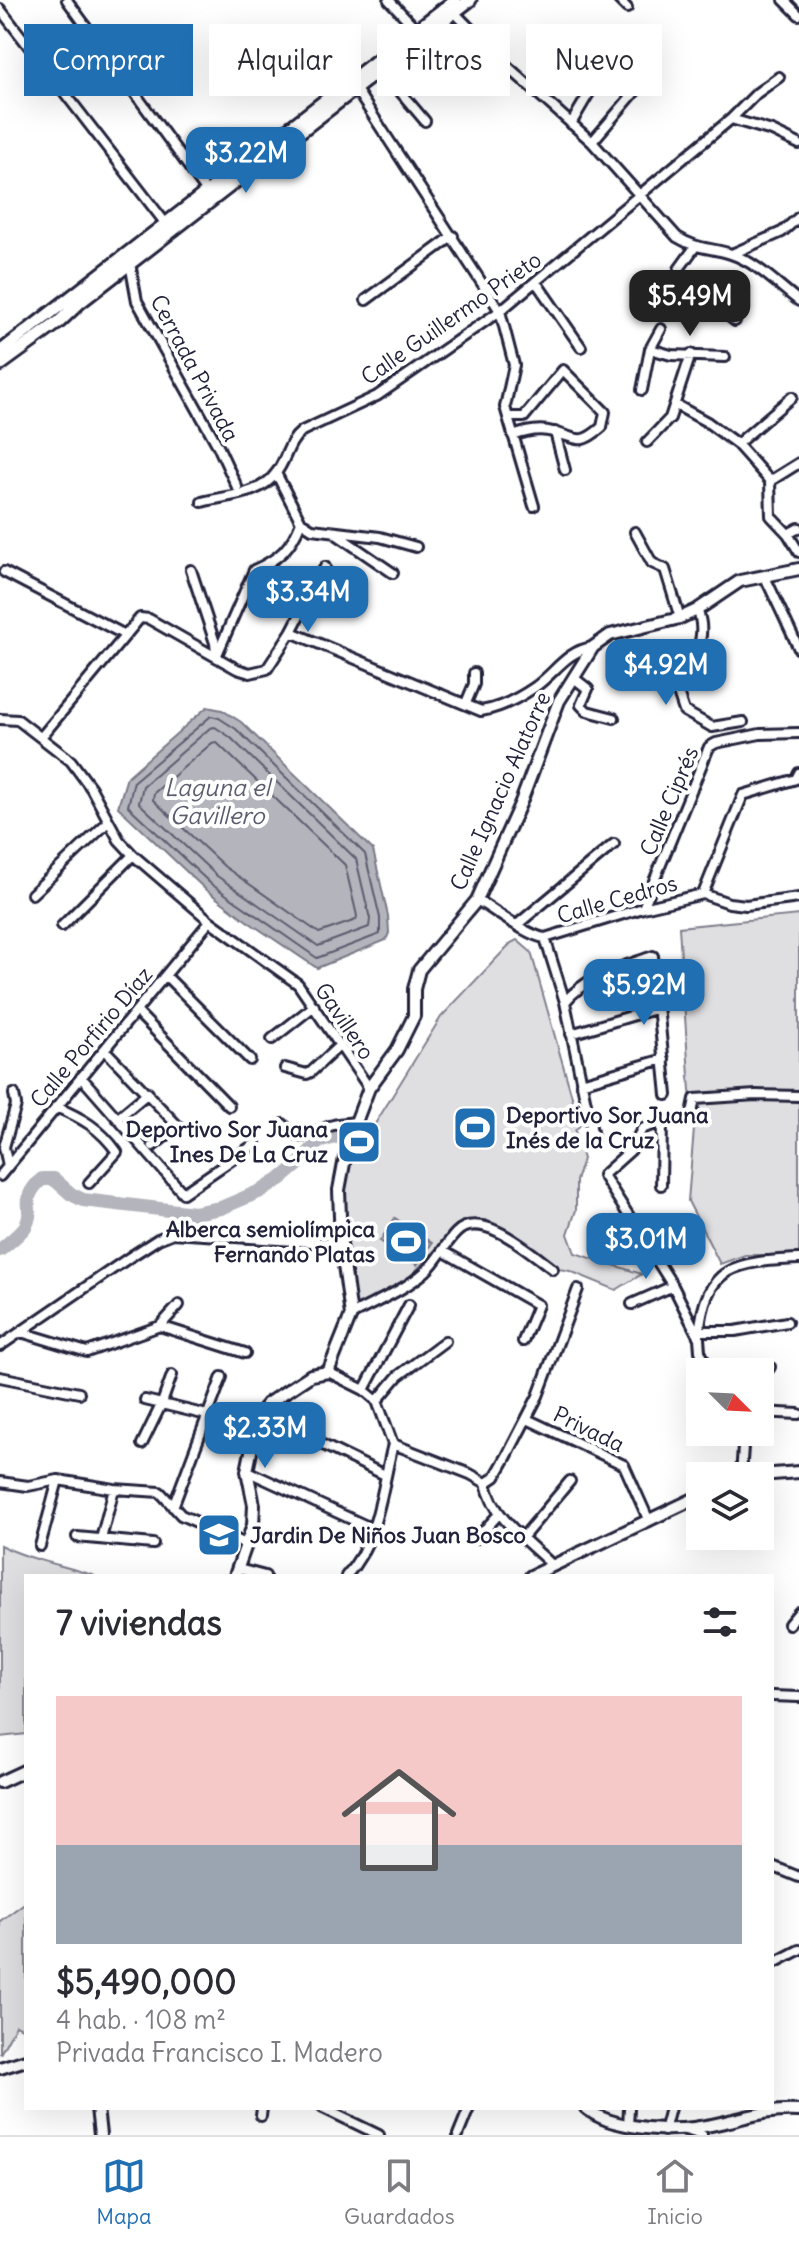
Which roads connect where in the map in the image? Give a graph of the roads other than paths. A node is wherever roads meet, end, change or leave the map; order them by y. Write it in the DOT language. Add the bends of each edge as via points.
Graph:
graph roads {
  1 [pos="67,0"];
  2 [pos="389,0"];
  3 [pos="470,0"];
  4 [pos="619,0"];
  5 [pos="784,0"];
  6 [pos="453,6"];
  7 [pos="627,8"];
  8 [pos="0,9"];
  9 [pos="799,15"];
  10 [pos="412,24"];
  11 [pos="431,24"];
  12 [pos="377,65"];
  13 [pos="779,77"];
  14 [pos="345,96"];
  15 [pos="360,96"];
  16 [pos="404,96"];
  17 [pos="588,96"];
  18 [pos="631,96"];
  19 [pos="731,119"];
  20 [pos="425,121"];
  21 [pos="571,124"];
  22 [pos="592,142"];
  23 [pos="799,144"];
  24 [pos="207,192"];
  25 [pos="640,197"];
  26 [pos="799,217"];
  27 [pos="166,224"];
  28 [pos="453,236"];
  29 [pos="695,247"];
  30 [pos="732,254"];
  31 [pos="130,263"];
  32 [pos="536,282"];
  33 [pos="795,292"];
  34 [pos="366,300"];
  35 [pos="799,301"];
  36 [pos="500,311"];
  37 [pos="735,321"];
  38 [pos="661,329"];
  39 [pos="581,347"];
  40 [pos="650,349"];
  41 [pos="691,354"];
  42 [pos="2,355"];
  43 [pos="725,357"];
  44 [pos="642,390"];
  45 [pos="792,397"];
  46 [pos="676,405"];
  47 [pos="508,417"];
  48 [pos="555,432"];
  49 [pos="513,436"];
  50 [pos="647,442"];
  51 [pos="737,444"];
  52 [pos="799,463"];
  53 [pos="565,470"];
  54 [pos="276,473"];
  55 [pos="770,481"];
  56 [pos="237,487"];
  57 [pos="202,502"];
  58 [pos="534,506"];
  59 [pos="301,522"];
  60 [pos="799,528"];
  61 [pos="635,532"];
  62 [pos="335,534"];
  63 [pos="788,534"];
  64 [pos="416,547"];
  65 [pos="799,552"];
  66 [pos="325,567"];
  67 [pos="799,569"];
  68 [pos="191,570"];
  69 [pos="4,572"];
  70 [pos="393,573"];
  71 [pos="765,577"];
  72 [pos="697,610"];
  73 [pos="680,618"];
  74 [pos="291,632"];
  75 [pos="125,635"];
  76 [pos="593,647"];
  77 [pos="799,649"];
  78 [pos="216,657"];
  79 [pos="474,673"];
  80 [pos="574,678"];
  81 [pos="466,703"];
  82 [pos="614,718"];
  83 [pos="0,719"];
  84 [pos="743,722"];
  85 [pos="799,733"];
  86 [pos="42,736"];
  87 [pos="799,773"];
  88 [pos="108,822"];
  89 [pos="614,844"];
  90 [pos="133,855"];
  91 [pos="32,894"];
  92 [pos="703,894"];
  93 [pos="797,895"];
  94 [pos="477,900"];
  95 [pos="643,908"];
  96 [pos="210,921"];
  97 [pos="518,924"];
  98 [pos="62,926"];
  99 [pos="545,938"];
  100 [pos="166,976"];
  101 [pos="565,1002"];
  102 [pos="314,1006"];
  103 [pos="658,1008"];
  104 [pos="137,1012"];
  105 [pos="571,1034"];
  106 [pos="272,1039"];
  107 [pos="340,1045"];
  108 [pos="105,1050"];
  109 [pos="664,1059"];
  110 [pos="250,1060"];
  111 [pos="285,1068"];
  112 [pos="81,1077"];
  113 [pos="581,1083"];
  114 [pos="369,1088"];
  115 [pos="148,1093"];
  116 [pos="14,1094"];
  117 [pos="667,1095"];
  118 [pos="799,1096"];
  119 [pos="229,1106"];
  120 [pos="56,1107"];
  121 [pos="118,1118"];
  122 [pos="662,1121"];
  123 [pos="356,1122"];
  124 [pos="283,1124"];
  125 [pos="593,1137"];
  126 [pos="255,1144"];
  127 [pos="153,1146"];
  128 [pos="8,1166"];
  129 [pos="0,1176"];
  130 [pos="89,1183"];
  131 [pos="661,1185"];
  132 [pos="341,1244"];
  133 [pos="443,1251"];
  134 [pos="799,1259"];
  135 [pos="553,1269"];
  136 [pos="673,1286"];
  137 [pos="578,1289"];
  138 [pos="632,1304"];
  139 [pos="179,1305"];
  140 [pos="409,1305"];
  141 [pos="351,1315"];
  142 [pos="787,1322"];
  143 [pos="160,1326"];
  144 [pos="21,1332"];
  145 [pos="699,1335"];
  146 [pos="445,1341"];
  147 [pos="523,1341"];
  148 [pos="0,1346"];
  149 [pos="245,1353"];
  150 [pos="703,1358"];
  151 [pos="328,1372"];
  152 [pos="172,1375"];
  153 [pos="0,1377"];
  154 [pos="222,1377"];
  155 [pos="364,1390"];
  156 [pos="79,1393"];
  157 [pos="145,1400"];
  158 [pos="377,1401"];
  159 [pos="162,1403"];
  160 [pos="774,1413"];
  161 [pos="259,1414"];
  162 [pos="799,1414"];
  163 [pos="207,1415"];
  164 [pos="527,1419"];
  165 [pos="142,1444"];
  166 [pos="393,1444"];
  167 [pos="247,1471"];
  168 [pos="799,1472"];
  169 [pos="774,1474"];
  170 [pos="385,1475"];
  171 [pos="58,1480"];
  172 [pos="570,1481"];
  173 [pos="0,1482"];
  174 [pos="486,1483"];
  175 [pos="114,1489"];
  176 [pos="686,1503"];
  177 [pos="173,1507"];
  178 [pos="499,1514"];
  179 [pos="649,1521"];
  180 [pos="373,1529"];
  181 [pos="77,1537"];
  182 [pos="523,1537"];
  183 [pos="477,1538"];
  184 [pos="101,1539"];
  185 [pos="153,1544"];
  186 [pos="248,1545"];
  187 [pos="40,1546"];
  188 [pos="553,1566"];
  189 [pos="237,1573"];
  190 [pos="348,1574"];
  191 [pos="535,1574"];
  192 [pos="799,1612"];
  193 [pos="789,1624"];
  194 [pos="774,1696"];
  195 [pos="799,1697"];
  196 [pos="24,1771"];
  197 [pos="0,1782"];
  198 [pos="774,1867"];
  199 [pos="799,1877"];
  200 [pos="799,1950"];
  201 [pos="774,1963"];
  202 [pos="24,2061"];
  203 [pos="0,2068"];
  204 [pos="97,2110"];
  205 [pos="327,2110"];
  206 [pos="351,2110"];
  207 [pos="468,2110"];
  208 [pos="588,2110"];
  209 [pos="629,2110"];
  210 [pos="669,2110"];
  211 [pos="773,2110"];
  212 [pos="774,2110"];
  213 [pos="799,2111"];
  214 [pos="351,2121"];
  215 [pos="628,2126"];
  216 [pos="684,2130"];
  217 [pos="664,2131"];
  218 [pos="100,2135"];
  219 [pos="379,2135"];
  220 [pos="458,2135"];
  221 [pos="702,2135"];
  1 -- 24 [label="street"];
  2 -- 10 [label="street"];
  3 -- 6 [label="main road"];
  4 -- 7 [label="street"];
  5 -- 9 [label="street"];
  6 -- 11 [label="main road"];
  6 -- 21 [label="street" via="506,65"];
  8 -- 27 [label="street"];
  12 -- 24 [label="main road"];
  13 -- 19 [label="street, Calle Guillermo Prieto"];
  14 -- 31 [label="main road"];
  15 -- 28 [label="street"];
  16 -- 20 [label="street"];
  17 -- 21 [label="street"];
  18 -- 22 [label="street"];
  19 -- 23 [label="street"];
  19 -- 25 [label="street, Calle Guillermo Prieto"];
  21 -- 22 [label="street"];
  22 -- 25 [label="street"];
  24 -- 27 [label="main road"];
  25 -- 29 [label="street" via="677,237"];
  25 -- 32 [label="street, Calle Guillermo Prieto"];
  26 -- 30 [label="street" via="782,232"];
  27 -- 42 [label="main road"];
  28 -- 34 [label="street"];
  28 -- 36 [label="street"];
  29 -- 30 [label="street"];
  29 -- 37 [label="street" via="679,277"];
  30 -- 33 [label="street"];
  31 -- 42 [label="main road" via="59,322"];
  31 -- 56 [label="street, Cerrada Privada" via="137,301"];
  32 -- 36 [label="street, Calle Guillermo Prieto"];
  32 -- 39 [label="street"];
  33 -- 35 [label="street"];
  36 -- 47 [label="street" via="514,365 505,407"];
  36 -- 54 [label="street, Calle Guillermo Prieto" via="377,396 302,431"];
  38 -- 40 [label="street"];
  40 -- 41 [label="street"];
  40 -- 44 [label="street"];
  41 -- 43 [label="street"];
  41 -- 46 [label="street"];
  45 -- 51 [label="street"];
  46 -- 50 [label="street"];
  46 -- 51 [label="street"];
  47 -- 48 [label="street" via="524,417 563,370 605,412 602,427 584,440"];
  47 -- 49 [label="street"];
  48 -- 49 [label="street" via="530,430"];
  48 -- 53 [label="street"];
  49 -- 58 [label="street"];
  51 -- 55 [label="street"];
  52 -- 55 [label="street"];
  54 -- 57 [label="street" via="239,496"];
  54 -- 59 [label="street"];
  55 -- 63 [label="street" via="771,516"];
  59 -- 62 [label="street"];
  59 -- 78 [label="street" via="293,543 254,570"];
  60 -- 63 [label="street"];
  61 -- 73 [label="street" via="652,563 665,569"];
  62 -- 64 [label="street" via="380,537"];
  62 -- 70 [label="street"];
  63 -- 65 [label="street"];
  66 -- 74 [label="street"];
  67 -- 71 [label="street"];
  68 -- 78 [label="street"];
  69 -- 75 [label="street"];
  71 -- 72 [label="street" via="740,581"];
  71 -- 77 [label="street"];
  72 -- 73 [label="street"];
  72 -- 84 [label="street" via="702,621 694,662 677,690 684,711 712,727"];
  73 -- 76 [label="street" via="610,635"];
  74 -- 78 [label="street" via="273,662 260,672 250,673"];
  74 -- 81 [label="street"];
  75 -- 78 [label="street" via="145,617"];
  75 -- 86 [label="street"];
  76 -- 80 [label="street, Calle Ignacio Alatorre"];
  76 -- 81 [label="street" via="569,655 535,686 502,705 481,711"];
  79 -- 81 [label="street"];
  80 -- 82 [label="street" via="588,689 581,705"];
  80 -- 94 [label="street, Calle Ignacio Alatorre" via="559,701"];
  83 -- 86 [label="street, Gavillero" via="18,720"];
  85 -- 95 [label="street, Calle Ciprés" via="760,734 709,747"];
  86 -- 88 [label="street, Gavillero" via="71,761"];
  87 -- 92 [label="street" via="796,779 743,795"];
  88 -- 90 [label="street, Gavillero"];
  88 -- 91 [label="street"];
  89 -- 97 [label="street"];
  90 -- 96 [label="street, Gavillero"];
  90 -- 98 [label="street"];
  92 -- 93 [label="street, Calle Cedros" via="746,905"];
  92 -- 95 [label="street, Calle Cedros"];
  94 -- 97 [label="street"];
  94 -- 114 [label="street, Calle Ignacio Alatorre" via="419,970 414,1016"];
  95 -- 99 [label="street, Calle Cedros"];
  96 -- 100 [label="street, Calle Porfirio Díaz"];
  96 -- 102 [label="street, Gavillero" via="287,975"];
  97 -- 99 [label="street" via="530,935"];
  99 -- 101 [label="street"];
  100 -- 104 [label="street, Calle Porfirio Díaz"];
  100 -- 110 [label="street"];
  101 -- 103 [label="street" via="602,974 653,956"];
  101 -- 105 [label="street"];
  102 -- 106 [label="street"];
  102 -- 107 [label="street, Gavillero"];
  103 -- 105 [label="street"];
  103 -- 109 [label="street"];
  104 -- 108 [label="street, Calle Porfirio Díaz"];
  104 -- 119 [label="street"];
  105 -- 113 [label="street"];
  107 -- 111 [label="street" via="307,1074"];
  107 -- 114 [label="street, Gavillero"];
  108 -- 112 [label="street, Calle Porfirio Díaz"];
  108 -- 115 [label="street"];
  109 -- 113 [label="street"];
  109 -- 117 [label="street"];
  112 -- 120 [label="street, Calle Porfirio Díaz"];
  112 -- 121 [label="street"];
  113 -- 125 [label="street"];
  114 -- 123 [label="street, Calle Ignacio Alatorre"];
  115 -- 121 [label="street"];
  115 -- 127 [label="street" via="178,1126"];
  116 -- 128 [label="street" via="16,1105 4,1147"];
  118 -- 122 [label="street" via="695,1099 691,1118"];
  120 -- 128 [label="street, Calle Porfirio Díaz"];
  120 -- 130 [label="street" via="85,1120 117,1152"];
  121 -- 126 [label="street" via="183,1193"];
  122 -- 131 [label="street"];
  122 -- 136 [label="street" via="642,1129 631,1150 603,1175"];
  123 -- 124 [label="street" via="330,1125 303,1137"];
  123 -- 132 [label="street, Calle Ignacio Alatorre" via="339,1190"];
  128 -- 129 [label="street, Calle Porfirio Díaz"];
  132 -- 141 [label="street, Calle Ignacio Alatorre"];
  132 -- 144 [label="street" via="173,1233"];
  133 -- 135 [label="street" via="457,1231 483,1225"];
  133 -- 141 [label="street" via="423,1274"];
  133 -- 147 [label="street" via="538,1305"];
  134 -- 145 [label="street" via="754,1262 729,1271 704,1300"];
  136 -- 138 [label="street"];
  136 -- 145 [label="street"];
  137 -- 164 [label="street"];
  139 -- 143 [label="street"];
  140 -- 155 [label="street"];
  141 -- 151 [label="street, Calle Ignacio Alatorre"];
  142 -- 145 [label="street"];
  143 -- 144 [label="street" via="87,1352"];
  143 -- 149 [label="street"];
  144 -- 148 [label="street"];
  145 -- 150 [label="street"];
  146 -- 158 [label="street" via="398,1376"];
  151 -- 155 [label="street"];
  151 -- 161 [label="street" via="311,1375"];
  152 -- 159 [label="street"];
  153 -- 156 [label="street"];
  154 -- 163 [label="street"];
  155 -- 158 [label="street"];
  157 -- 159 [label="street"];
  158 -- 166 [label="street"];
  159 -- 163 [label="street"];
  159 -- 165 [label="street"];
  160 -- 162 [label="street"];
  161 -- 167 [label="street"];
  161 -- 170 [label="street"];
  163 -- 177 [label="street"];
  164 -- 174 [label="street" via="495,1477"];
  164 -- 179 [label="street, Privada" via="624,1465"];
  166 -- 170 [label="street"];
  166 -- 174 [label="street"];
  167 -- 180 [label="street"];
  167 -- 186 [label="street" via="254,1505"];
  168 -- 169 [label="street"];
  170 -- 180 [label="street"];
  171 -- 173 [label="street" via="28,1486"];
  171 -- 175 [label="street"];
  171 -- 187 [label="street"];
  172 -- 182 [label="street"];
  174 -- 178 [label="street"];
  175 -- 177 [label="street" via="160,1492"];
  175 -- 184 [label="street"];
  176 -- 179 [label="street"];
  177 -- 186 [label="street"];
  178 -- 182 [label="street"];
  178 -- 183 [label="street"];
  179 -- 188 [label="street"];
  180 -- 190 [label="street" via="360,1561"];
  181 -- 184 [label="street"];
  182 -- 188 [label="street"];
  184 -- 185 [label="street"];
  186 -- 189 [label="street"];
  188 -- 191 [label="street"];
  192 -- 193 [label="street"];
  194 -- 195 [label="street"];
  196 -- 197 [label="street"];
  198 -- 199 [label="street"];
  200 -- 201 [label="street"];
  202 -- 203 [label="street"];
  204 -- 218 [label="street"];
  205 -- 214 [label="street"];
  206 -- 214 [label="street"];
  207 -- 220 [label="street"];
  208 -- 215 [label="street"];
  209 -- 215 [label="street"];
  210 -- 217 [label="street"];
  211 -- 216 [label="street"];
  212 -- 213 [label="street"];
  214 -- 219 [label="street"];
  215 -- 217 [label="street"];
  216 -- 217 [label="street"];
  216 -- 221 [label="street"];
}
